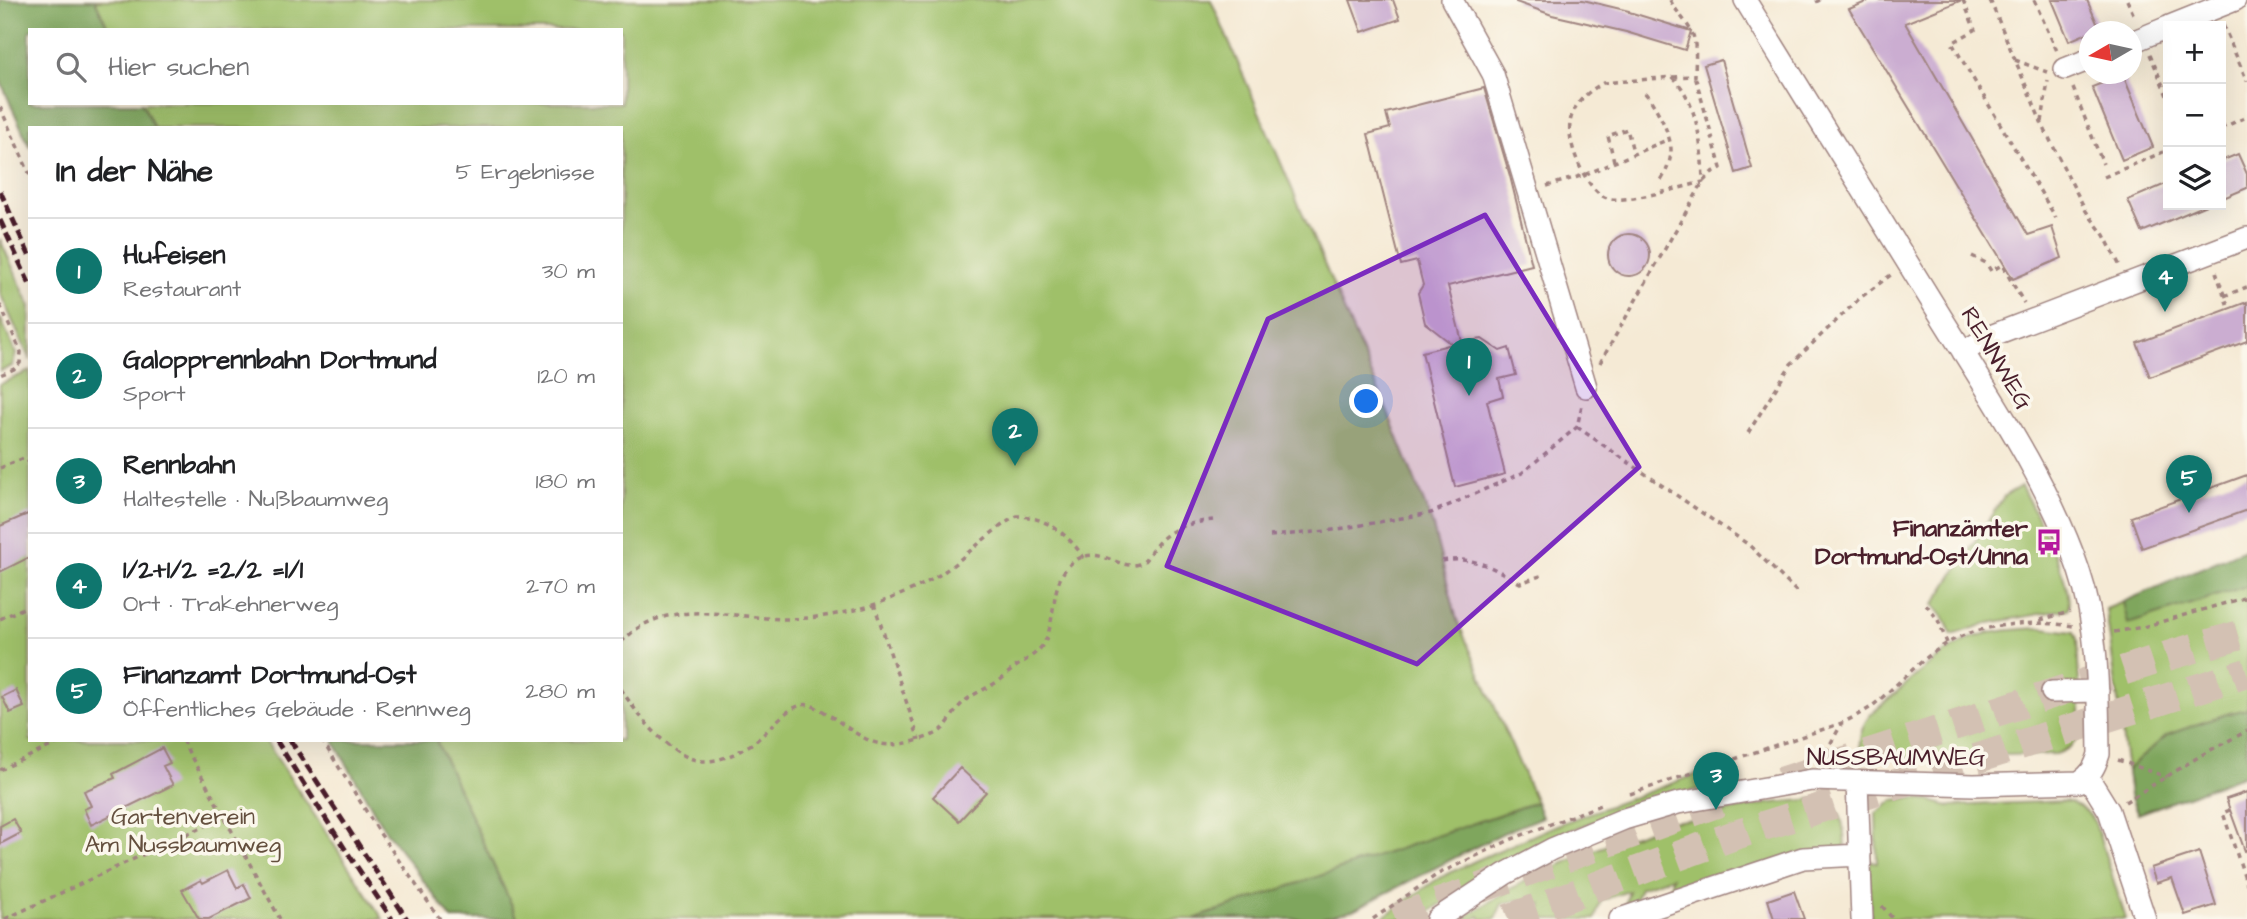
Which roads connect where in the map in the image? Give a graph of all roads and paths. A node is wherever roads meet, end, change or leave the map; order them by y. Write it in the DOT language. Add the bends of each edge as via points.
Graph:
graph roads {
  1 [pos="1452,0"];
  2 [pos="1671,0"];
  3 [pos="1745,0"];
  4 [pos="1963,0"];
  5 [pos="1990,0"];
  6 [pos="2226,4"];
  7 [pos="2184,21"];
  8 [pos="2163,29"];
  9 [pos="2142,38"];
  10 [pos="2014,59"];
  11 [pos="2079,63"];
  12 [pos="2065,69"];
  13 [pos="1673,76"];
  14 [pos="1695,76"];
  15 [pos="2247,81"];
  16 [pos="1645,93"];
  17 [pos="0,107"];
  18 [pos="2247,117"];
  19 [pos="2042,124"];
  20 [pos="2226,126"];
  21 [pos="1669,139"];
  22 [pos="2163,152"];
  23 [pos="1634,155"];
  24 [pos="1614,161"];
  25 [pos="28,170"];
  26 [pos="1584,175"];
  27 [pos="2104,177"];
  28 [pos="1660,182"];
  29 [pos="1703,182"];
  30 [pos="1528,192"];
  31 [pos="2056,218"];
  32 [pos="2247,238"];
  33 [pos="2209,253"];
  34 [pos="1972,256"];
  35 [pos="1897,271"];
  36 [pos="2129,284"];
  37 [pos="2247,288"];
  38 [pos="2019,293"];
  39 [pos="2224,296"];
  40 [pos="0,305"];
  41 [pos="2229,309"];
  42 [pos="1963,352"];
  43 [pos="0,375"];
  44 [pos="1586,387"];
  45 [pos="1577,427"];
  46 [pos="1748,433"];
  47 [pos="28,461"];
  48 [pos="0,468"];
  49 [pos="1213,520"];
  50 [pos="1270,536"];
  51 [pos="1084,558"];
  52 [pos="1442,561"];
  53 [pos="1543,575"];
  54 [pos="1800,595"];
  55 [pos="2247,597"];
  56 [pos="874,604"];
  57 [pos="1926,604"];
  58 [pos="28,606"];
  59 [pos="2075,610"];
  60 [pos="0,619"];
  61 [pos="2035,622"];
  62 [pos="2094,635"];
  63 [pos="623,640"];
  64 [pos="1947,643"];
  65 [pos="2098,691"];
  66 [pos="623,692"];
  67 [pos="2052,692"];
  68 [pos="1842,723"];
  69 [pos="2247,731"];
  70 [pos="919,740"];
  71 [pos="60,742"];
  72 [pos="184,742"];
  73 [pos="323,742"];
  74 [pos="2099,754"];
  75 [pos="1824,763"];
  76 [pos="1703,769"];
  77 [pos="0,770"];
  78 [pos="1732,772"];
  79 [pos="2088,777"];
  80 [pos="2168,778"];
  81 [pos="1857,782"];
  82 [pos="1619,798"];
  83 [pos="1608,802"];
  84 [pos="2230,810"];
  85 [pos="2109,811"];
  86 [pos="224,817"];
  87 [pos="2238,831"];
  88 [pos="2230,834"];
  89 [pos="2245,853"];
  90 [pos="1860,855"];
  91 [pos="2238,855"];
  92 [pos="2246,878"];
  93 [pos="2247,884"];
  94 [pos="5,919"];
  95 [pos="280,919"];
  96 [pos="440,919"];
  97 [pos="1373,919"];
  98 [pos="1437,919"];
  99 [pos="1620,919"];
  100 [pos="1862,919"];
  101 [pos="2145,919"];
  1 -- 30 [label="street" via="1493,74"];
  2 -- 14 [label="path" via="1692,31"];
  3 -- 42 [label="street, RENNWEG"];
  4 -- 31 [label="path" via="1975,30 1952,43"];
  5 -- 10 [label="path"];
  6 -- 7 [label="street"];
  6 -- 15 [label="path"];
  8 -- 9 [label="street"];
  10 -- 19 [label="path"];
  10 -- 19 [label="path" via="2052,74"];
  11 -- 12 [label="street"];
  13 -- 14 [label="path"];
  13 -- 26 [label="path" via="1603,83 1587,93 1570,123"];
  13 -- 29 [label="path" via="1690,100"];
  14 -- 29 [label="path" via="1721,168"];
  16 -- 21 [label="path"];
  17 -- 25 [label="path"];
  18 -- 20 [label="path"];
  19 -- 36 [label="path"];
  21 -- 23 [label="path"];
  21 -- 28 [label="path" via="1670,160"];
  22 -- 27 [label="path"];
  23 -- 24 [label="path"];
  23 -- 24 [label="path" via="1628,128 1608,136"];
  24 -- 26 [label="path"];
  26 -- 29 [label="path" via="1597,192 1615,200"];
  26 -- 30 [label="path"];
  29 -- 44 [label="path"];
  30 -- 44 [label="street"];
  32 -- 33 [label="street"];
  33 -- 36 [label="street"];
  33 -- 39 [label="path"];
  34 -- 38 [label="path" via="1991,271 2002,265"];
  35 -- 46 [label="path" via="1860,298 1791,364"];
  36 -- 42 [label="street" via="1989,337"];
  37 -- 39 [label="path"];
  39 -- 41 [label="path"];
  40 -- 43 [label="path" via="21,352 20,363"];
  42 -- 62 [label="street, RENNWEG" via="2066,536"];
  44 -- 45 [label="path"];
  45 -- 50 [label="path" via="1522,474 1431,513"];
  45 -- 54 [label="path" via="1749,545"];
  47 -- 48 [label="path" via="24,458"];
  49 -- 51 [label="path" via="1174,530 1138,565 1102,556"];
  51 -- 56 [label="path" via="1058,529 1017,516 942,574"];
  51 -- 70 [label="path" via="1072,563 1060,580 1049,631 1038,652 962,703 936,735"];
  52 -- 53 [label="path" via="1463,558 1520,583"];
  55 -- 62 [label="path" via="2143,627"];
  56 -- 63 [label="path" via="807,618 678,614 637,628"];
  56 -- 70 [label="path"];
  57 -- 64 [label="path"];
  58 -- 60 [label="path"];
  59 -- 61 [label="path"];
  61 -- 62 [label="path" via="2073,626"];
  61 -- 64 [label="path" via="1987,629"];
  62 -- 65 [label="street, RENNWEG"];
  64 -- 68 [label="path" via="1868,709"];
  65 -- 67 [label="street"];
  65 -- 74 [label="street, RENNWEG"];
  66 -- 70 [label="path" via="671,747 703,761 740,752 795,707 809,704 870,741 898,745"];
  68 -- 75 [label="path"];
  68 -- 76 [label="path"];
  69 -- 80 [label="path"];
  71 -- 77 [label="path"];
  72 -- 86 [label="path"];
  73 -- 96 [label="path"];
  74 -- 79 [label="street, RENNWEG"];
  74 -- 80 [label="path"];
  76 -- 78 [label="path"];
  76 -- 82 [label="path"];
  79 -- 81 [label="street, NUSSBAUMWEG" via="2063,784"];
  79 -- 85 [label="street"];
  80 -- 85 [label="path"];
  81 -- 90 [label="street"];
  81 -- 98 [label="street, NUSSBAUMWEG" via="1812,780 1650,810 1552,849 1504,874"];
  83 -- 97 [label="path" via="1438,874"];
  84 -- 88 [label="path" via="2223,813"];
  85 -- 101 [label="street"];
  86 -- 94 [label="path"];
  86 -- 95 [label="path"];
  87 -- 88 [label="path"];
  88 -- 91 [label="path"];
  89 -- 91 [label="path"];
  90 -- 99 [label="street" via="1803,858"];
  90 -- 100 [label="street"];
  91 -- 92 [label="path"];
  92 -- 93 [label="path"];
}
